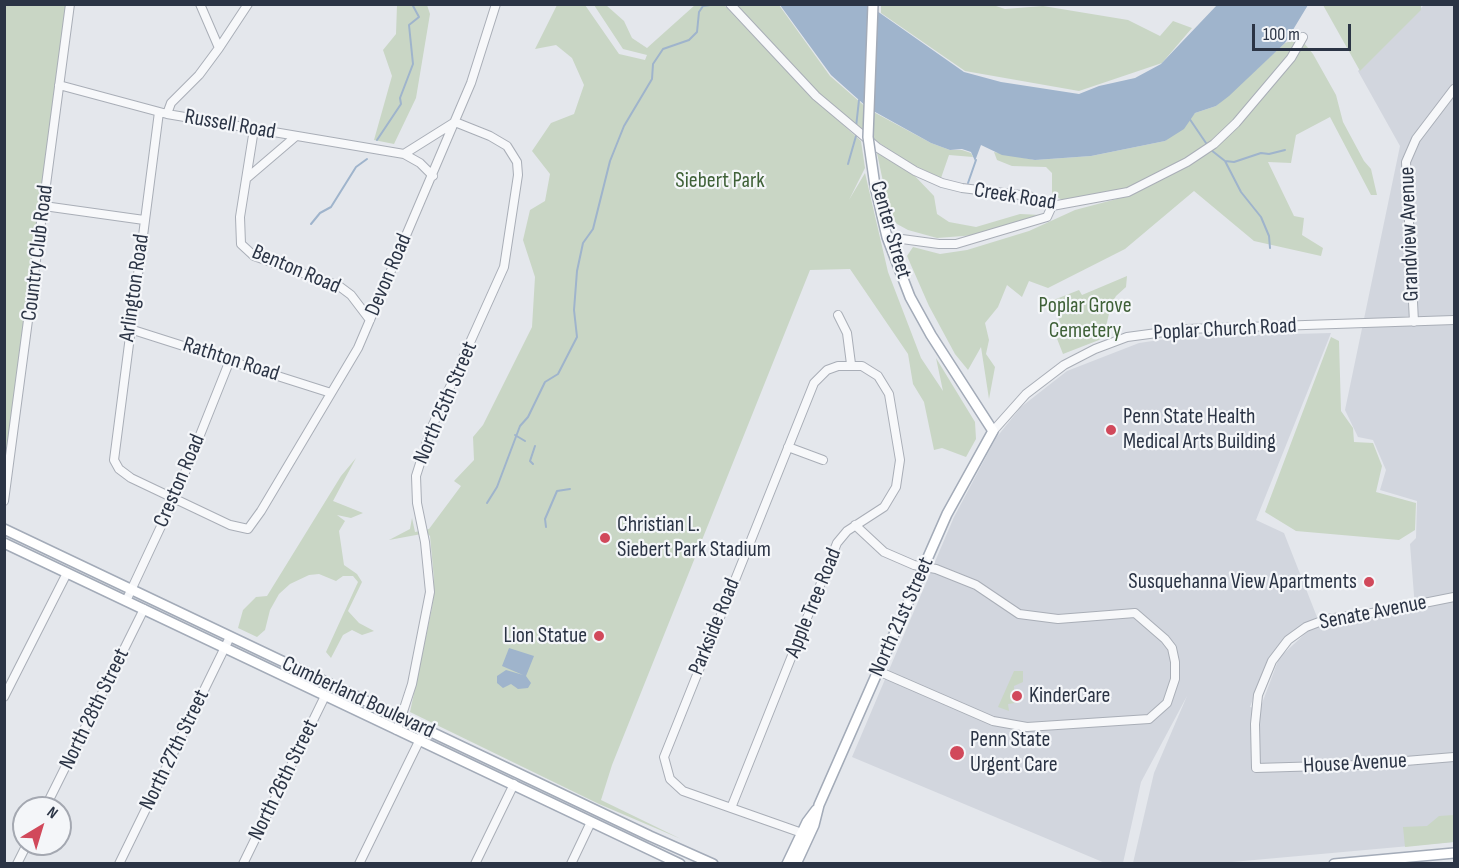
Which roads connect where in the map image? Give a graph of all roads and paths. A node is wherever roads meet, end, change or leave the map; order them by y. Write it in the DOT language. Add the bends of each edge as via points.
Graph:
graph roads {
  1 [pos="70,4"];
  2 [pos="200,4"];
  3 [pos="248,4"];
  4 [pos="496,4"];
  5 [pos="730,4"];
  6 [pos="873,4"];
  7 [pos="1303,37"];
  8 [pos="219,48"];
  9 [pos="59,85"];
  10 [pos="1455,89"];
  11 [pos="163,113"];
  12 [pos="455,122"];
  13 [pos="254,129"];
  14 [pos="295,137"];
  15 [pos="404,154"];
  16 [pos="433,176"];
  17 [pos="246,179"];
  18 [pos="44,206"];
  19 [pos="1052,206"];
  20 [pos="144,220"];
  21 [pos="887,237"];
  22 [pos="838,315"];
  23 [pos="370,320"];
  24 [pos="1455,320"];
  25 [pos="1413,321"];
  26 [pos="130,330"];
  27 [pos="230,360"];
  28 [pos="851,364"];
  29 [pos="332,393"];
  30 [pos="993,431"];
  31 [pos="788,447"];
  32 [pos="823,460"];
  33 [pos="174,498"];
  34 [pos="4,501"];
  35 [pos="855,525"];
  36 [pos="4,529"];
  37 [pos="4,543"];
  38 [pos="924,568"];
  39 [pos="67,573"];
  40 [pos="131,590"];
  41 [pos="1455,597"];
  42 [pos="126,601"];
  43 [pos="144,609"];
  44 [pos="230,637"];
  45 [pos="225,648"];
  46 [pos="878,671"];
  47 [pos="4,676"];
  48 [pos="13,680"];
  49 [pos="325,696"];
  50 [pos="4,697"];
  51 [pos="402,718"];
  52 [pos="425,729"];
  53 [pos="397,730"];
  54 [pos="419,741"];
  55 [pos="1455,757"];
  56 [pos="465,761"];
  57 [pos="1256,768"];
  58 [pos="527,777"];
  59 [pos="514,784"];
  60 [pos="51,796"];
  61 [pos="819,805"];
  62 [pos="731,808"];
  63 [pos="591,822"];
  64 [pos="802,832"];
  65 [pos="804,848"];
  66 [pos="1455,853"];
  67 [pos="1392,858"];
  68 [pos="678,862"];
  69 [pos="119,864"];
  70 [pos="243,864"];
  71 [pos="358,864"];
  72 [pos="475,864"];
  73 [pos="571,864"];
  74 [pos="712,864"];
  75 [pos="788,864"];
  76 [pos="796,864"];
  77 [pos="803,864"];
  78 [pos="1334,864"];
  79 [pos="1371,864"];
  1 -- 9 [label="street, Country Club Road"];
  2 -- 8 [label="street"];
  3 -- 8 [label="street, Arlington Road"];
  4 -- 12 [label="street, Devon Road"];
  5 -- 19 [label="street, Creek Road" via="816,96 886,153 942,183 1029,196"];
  6 -- 21 [label="main road, Center Street, bridge" via="868,128 875,186"];
  7 -- 19 [label="street, Creek Road" via="1236,123 1187,162 1128,192"];
  8 -- 11 [label="street, Arlington Road"];
  9 -- 11 [label="street, Russell Road"];
  9 -- 18 [label="street, Country Club Road"];
  10 -- 25 [label="street, Grandview Avenue" via="1416,139 1406,162"];
  11 -- 13 [label="street, Russell Road"];
  11 -- 20 [label="street, Arlington Road"];
  12 -- 15 [label="street"];
  12 -- 16 [label="street, Devon Road"];
  12 -- 51 [label="street, North 25th Street" via="507,146 517,162 517,185 504,267 431,429 416,476 430,592"];
  13 -- 14 [label="street, Russell Road"];
  13 -- 17 [label="street, Benton Road"];
  14 -- 15 [label="street, Russell Road"];
  14 -- 17 [label="street"];
  15 -- 16 [label="street, Russell Road"];
  16 -- 23 [label="street, Devon Road"];
  17 -- 23 [label="street, Benton Road" via="239,227 244,250 339,286"];
  18 -- 20 [label="street"];
  18 -- 34 [label="street, Country Club Road"];
  19 -- 21 [label="street" via="1047,217 956,244"];
  20 -- 26 [label="street, Arlington Road"];
  21 -- 30 [label="main road, Center Street" via="920,316"];
  22 -- 28 [label="street" via="847,333"];
  23 -- 29 [label="street, Devon Road"];
  24 -- 25 [label="street, Poplar Church Road"];
  25 -- 30 [label="street, Poplar Church Road" via="1187,329 1127,338 1064,365 1026,394"];
  26 -- 27 [label="street, Rathton Road"];
  26 -- 33 [label="street, Arlington Road" via="115,464 131,478"];
  27 -- 29 [label="street, Rathton Road"];
  27 -- 33 [label="street, Creston Road"];
  28 -- 31 [label="street, Parkside Road" via="831,368 814,383"];
  28 -- 35 [label="street, Apple Tree Road" via="871,370 886,387 901,468 889,501"];
  29 -- 33 [label="street, Devon Road" via="248,529 230,525"];
  30 -- 38 [label="main road, North 21st Street" via="960,488"];
  31 -- 32 [label="street"];
  31 -- 62 [label="street, Parkside Road" via="664,757 666,773 676,786"];
  33 -- 40 [label="street, Creston Road"];
  35 -- 38 [label="street" via="879,550"];
  35 -- 62 [label="street, Apple Tree Road" via="841,537 834,550"];
  36 -- 40 [label="main road, Cumberland Boulevard"];
  37 -- 39 [label="main road, Cumberland Boulevard"];
  38 -- 46 [label="main road, North 21st Street"];
  38 -- 46 [label="street" via="976,585 1026,616 1058,619 1135,613 1172,648 1175,679 1167,703 1155,716 1140,721 1013,727"];
  39 -- 42 [label="main road, Cumberland Boulevard"];
  39 -- 48 [label="street"];
  40 -- 42 [label="street, Creston Road"];
  40 -- 44 [label="main road, Cumberland Boulevard"];
  41 -- 57 [label="street, Senate Avenue" via="1327,619 1288,640 1272,661 1258,695"];
  42 -- 43 [label="main road, Cumberland Boulevard"];
  43 -- 45 [label="main road, Cumberland Boulevard"];
  43 -- 60 [label="street, North 28th Street"];
  44 -- 45 [label="street, North 27th Street"];
  44 -- 51 [label="main road, Cumberland Boulevard"];
  45 -- 49 [label="main road, Cumberland Boulevard"];
  45 -- 69 [label="street, North 27th Street"];
  46 -- 61 [label="main road, North 21st Street"];
  47 -- 48 [label="street"];
  48 -- 50 [label="street"];
  49 -- 53 [label="main road, Cumberland Boulevard"];
  49 -- 70 [label="street, North 26th Street"];
  51 -- 52 [label="main road, Cumberland Boulevard"];
  51 -- 53 [label="street, North 25th Street"];
  52 -- 54 [label="street"];
  52 -- 58 [label="main road, Cumberland Boulevard"];
  53 -- 54 [label="main road, Cumberland Boulevard"];
  54 -- 56 [label="main road, Cumberland Boulevard"];
  54 -- 71 [label="street"];
  55 -- 57 [label="street, House Avenue"];
  56 -- 58 [label="main road" via="482,763 512,777"];
  56 -- 59 [label="main road, Cumberland Boulevard"];
  58 -- 74 [label="main road, Cumberland Boulevard"];
  59 -- 63 [label="main road, Cumberland Boulevard"];
  59 -- 72 [label="street"];
  61 -- 64 [label="main road, North 21st Street"];
  61 -- 65 [label="main road, North 21st Street"];
  62 -- 64 [label="street, Parkside Road"];
  63 -- 68 [label="main road, Cumberland Boulevard"];
  63 -- 73 [label="street"];
  64 -- 75 [label="main road, North 21st Street"];
  65 -- 76 [label="main road, North 21st Street"];
  65 -- 77 [label="main road"];
  66 -- 67 [label="main road"];
  67 -- 78 [label="main road"];
  67 -- 79 [label="main road"];
}
